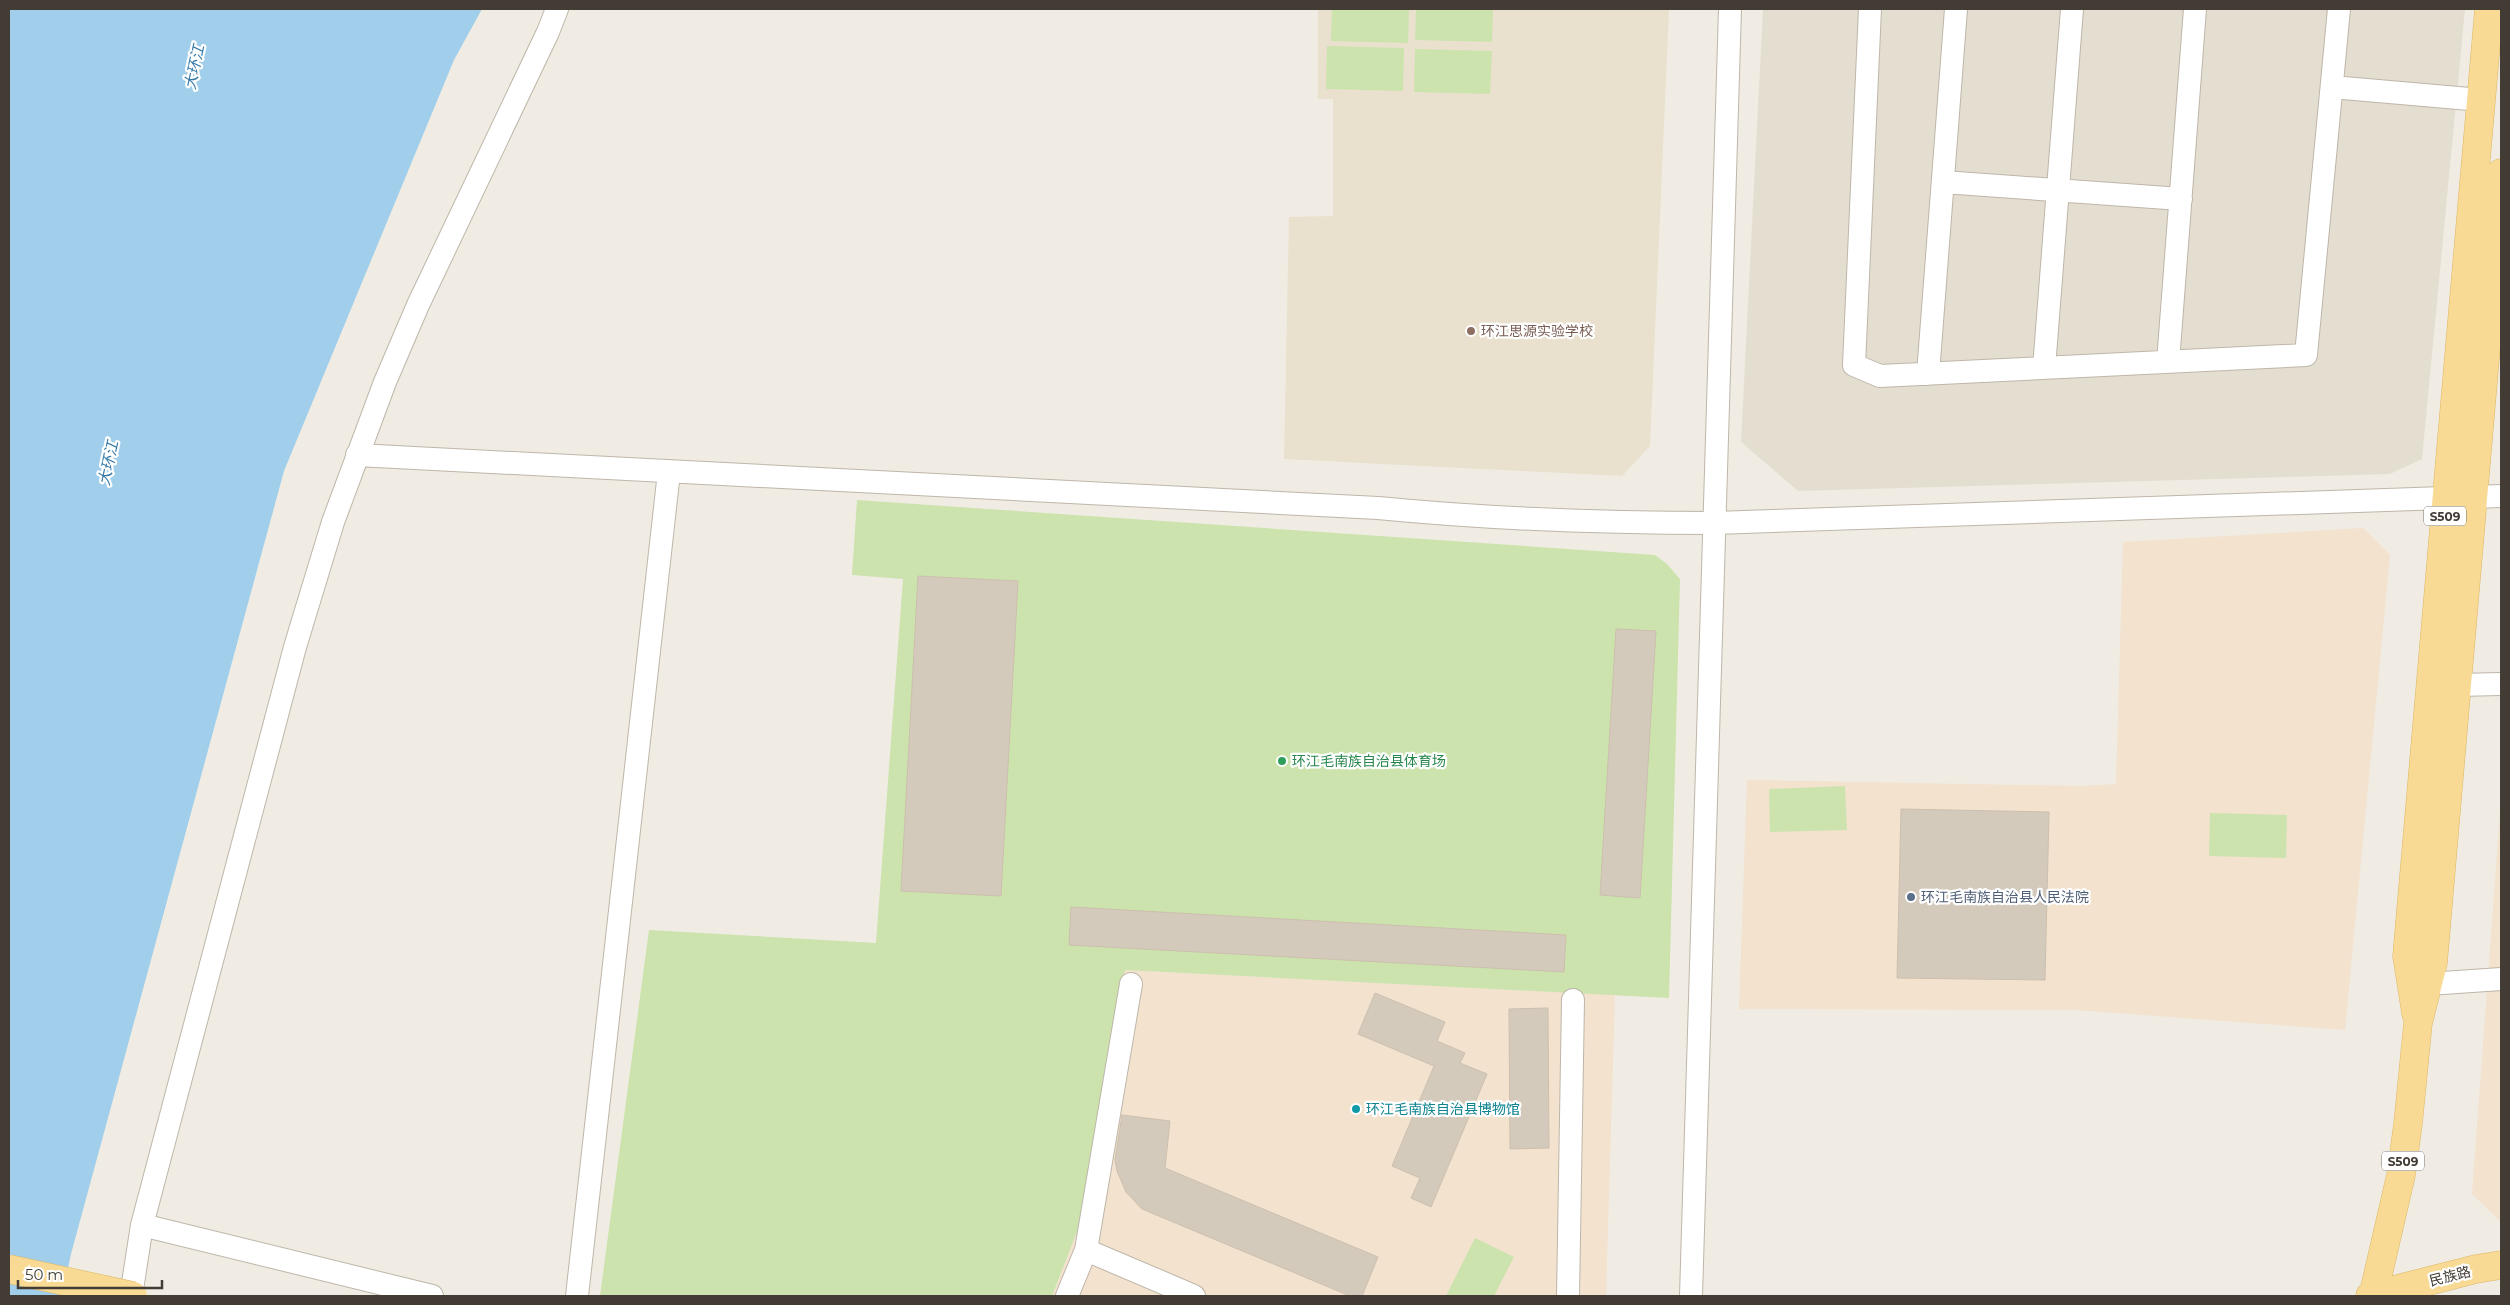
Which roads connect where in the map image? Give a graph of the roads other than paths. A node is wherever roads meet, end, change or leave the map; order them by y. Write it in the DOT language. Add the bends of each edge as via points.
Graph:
graph roads {
  1 [pos="557,9"];
  2 [pos="1730,9"];
  3 [pos="1870,9"];
  4 [pos="1956,9"];
  5 [pos="2072,9"];
  6 [pos="2195,9"];
  7 [pos="2339,9"];
  8 [pos="2489,9"];
  9 [pos="2332,86"];
  10 [pos="2481,100"];
  11 [pos="2501,173"];
  12 [pos="1943,182"];
  13 [pos="2058,190"];
  14 [pos="2181,199"];
  15 [pos="2168,362"];
  16 [pos="2044,368"];
  17 [pos="1928,374"];
  18 [pos="357,455"];
  19 [pos="669,472"];
  20 [pos="2501,496"];
  21 [pos="2474,497"];
  22 [pos="2446,498"];
  23 [pos="1714,523"];
  24 [pos="2501,684"];
  25 [pos="2457,685"];
  26 [pos="2501,979"];
  27 [pos="1131,984"];
  28 [pos="2428,984"];
  29 [pos="1573,1000"];
  30 [pos="2418,1023"];
  31 [pos="142,1225"];
  32 [pos="1086,1250"];
  33 [pos="2501,1265"];
  34 [pos="9,1269"];
  35 [pos="132,1296"];
  36 [pos="432,1296"];
  37 [pos="577,1296"];
  38 [pos="1068,1296"];
  39 [pos="1194,1296"];
  40 [pos="1568,1296"];
  41 [pos="1690,1296"];
  42 [pos="2372,1296"];
  1 -- 18 [label="street" via="418,305"];
  2 -- 23 [label="street"];
  3 -- 17 [label="street" via="1854,365 1880,376"];
  4 -- 12 [label="street"];
  5 -- 13 [label="street"];
  6 -- 14 [label="street"];
  7 -- 9 [label="street"];
  8 -- 10 [label="main road, S509"];
  9 -- 10 [label="street"];
  9 -- 15 [label="street" via="2306,355"];
  10 -- 22 [label="main road, S509"];
  11 -- 21 [label="main road, S509"];
  12 -- 13 [label="street"];
  12 -- 17 [label="street"];
  13 -- 14 [label="street"];
  13 -- 16 [label="street"];
  14 -- 15 [label="street"];
  15 -- 16 [label="street"];
  16 -- 17 [label="street"];
  18 -- 19 [label="street"];
  18 -- 31 [label="street" via="295,647"];
  19 -- 23 [label="street" via="1378,508 1543,521"];
  19 -- 37 [label="street"];
  20 -- 21 [label="street"];
  21 -- 22 [label="street"];
  21 -- 25 [label="main road, S509"];
  22 -- 23 [label="street"];
  22 -- 30 [label="main road, S509" via="2407,956"];
  23 -- 41 [label="street"];
  24 -- 25 [label="street"];
  25 -- 28 [label="main road, S509" via="2434,964"];
  26 -- 28 [label="street"];
  27 -- 32 [label="street"];
  28 -- 30 [label="main road, S509"];
  29 -- 40 [label="street"];
  30 -- 42 [label="main road, S509" via="2401,1175"];
  31 -- 35 [label="street"];
  31 -- 36 [label="street"];
  32 -- 38 [label="street"];
  32 -- 39 [label="street"];
  33 -- 42 [label="main road, 民族路"];
  34 -- 35 [label="main road, bridge"];
}
